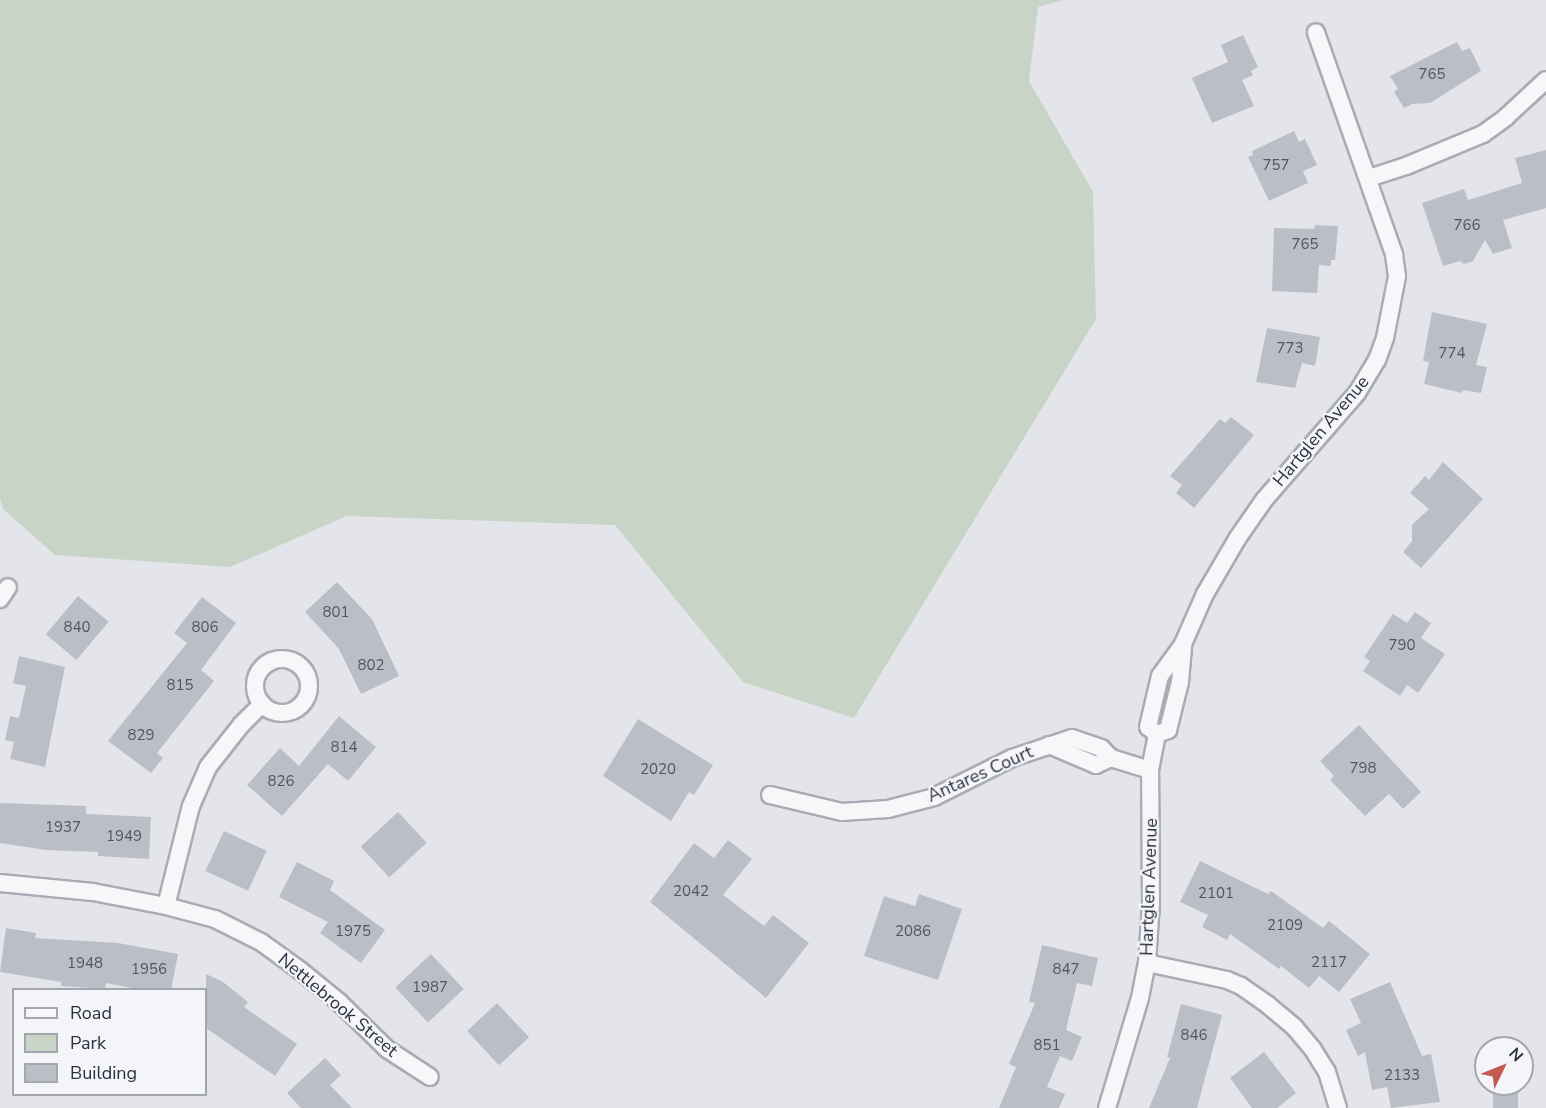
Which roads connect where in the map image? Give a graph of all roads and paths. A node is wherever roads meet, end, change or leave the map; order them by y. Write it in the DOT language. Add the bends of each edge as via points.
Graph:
graph roads {
  1 [pos="1316,32"];
  2 [pos="1546,80"];
  3 [pos="1369,178"];
  4 [pos="262,704"];
  5 [pos="1150,770"];
  6 [pos="770,795"];
  7 [pos="0,883"];
  8 [pos="166,906"];
  9 [pos="1147,963"];
  10 [pos="430,1077"];
  11 [pos="1107,1108"];
  12 [pos="1338,1108"];
  1 -- 3 [label="street, Hartglen Avenue"];
  2 -- 3 [label="street" via="1483,134"];
  3 -- 5 [label="street, Hartglen Avenue" via="1389,234 1397,276 1377,360 1357,393 1264,500 1205,594 1183,644 1180,682 1168,730 1157,734"];
  4 -- 8 [label="street" via="208,767 191,806"];
  5 -- 6 [label="street, Antares Court" via="1111,758 1096,765 1049,745 1012,758 934,797 888,809 842,812"];
  5 -- 9 [label="street, Hartglen Avenue" via="1151,903"];
  7 -- 8 [label="street, Nettlebrook Street" via="93,892"];
  8 -- 10 [label="street, Nettlebrook Street" via="215,920 261,942 339,1002 387,1049"];
  9 -- 11 [label="street, Hartglen Avenue"];
  9 -- 12 [label="street" via="1227,980 1268,1005 1312,1048 1327,1072"];
}
